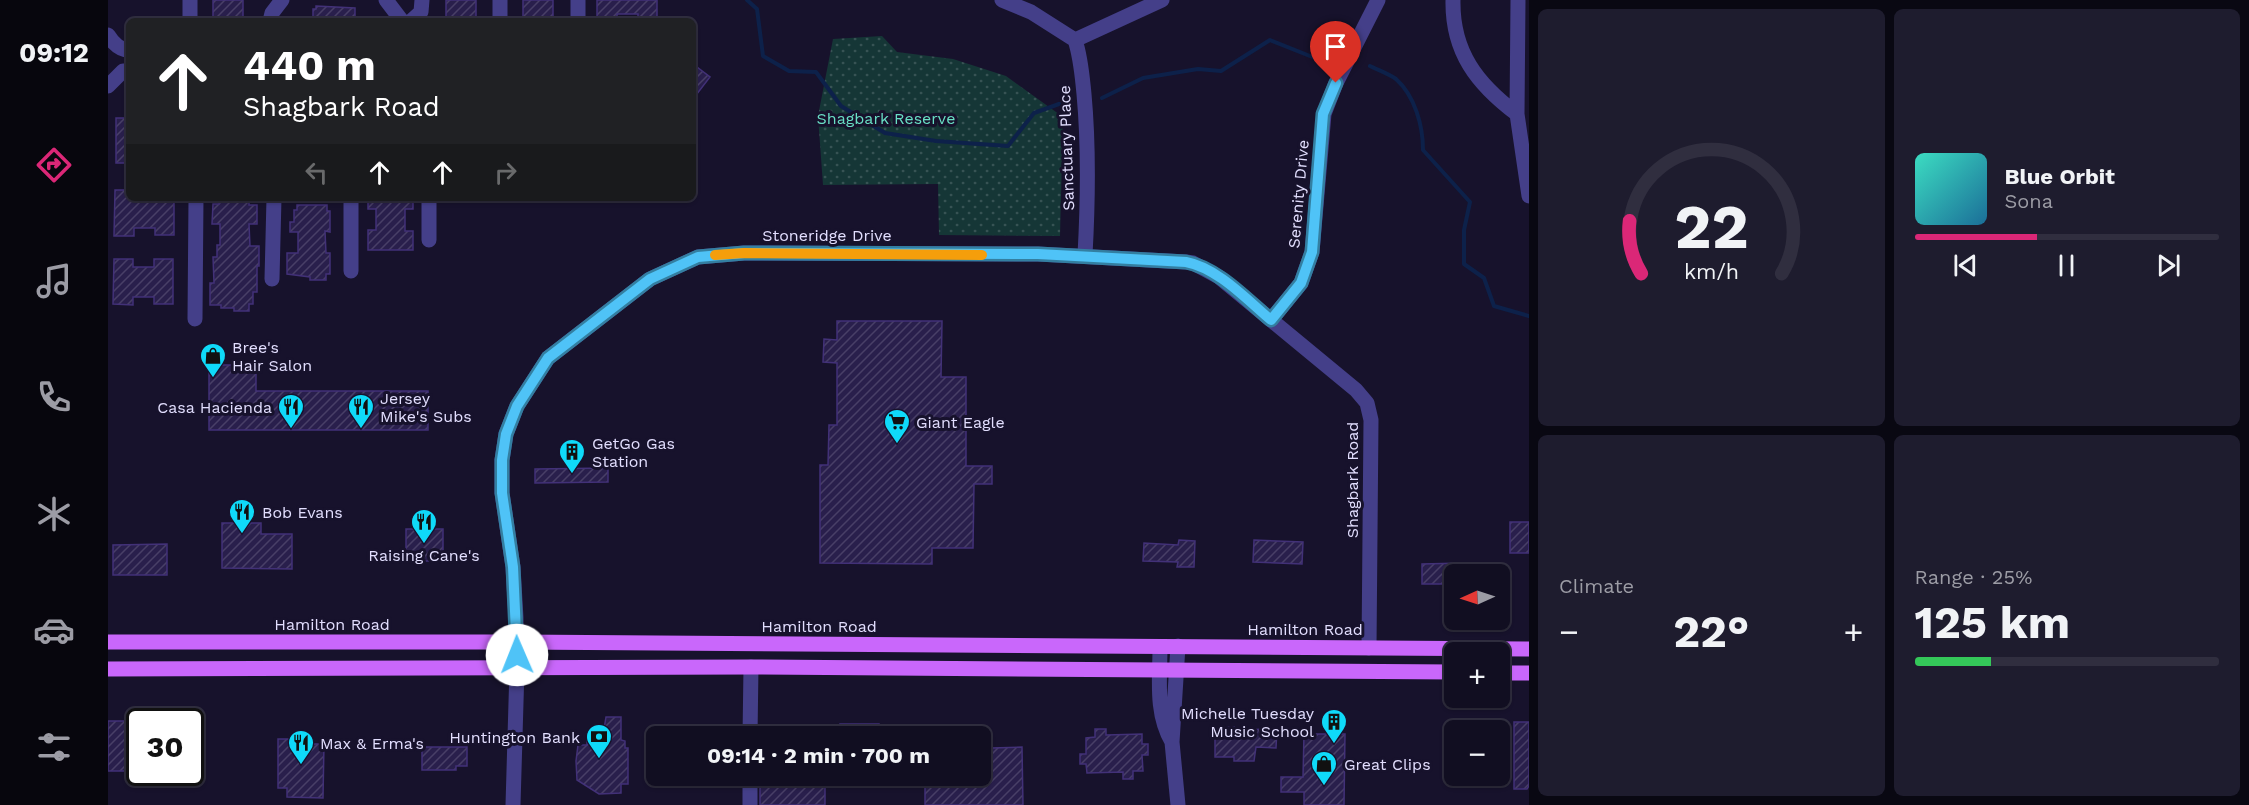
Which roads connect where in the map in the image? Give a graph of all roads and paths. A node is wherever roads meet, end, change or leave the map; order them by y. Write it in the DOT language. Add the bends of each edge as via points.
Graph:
graph roads {
  1 [pos="190,0"];
  2 [pos="282,0"];
  3 [pos="386,0"];
  4 [pos="422,0"];
  5 [pos="500,0"];
  6 [pos="578,0"];
  7 [pos="1002,0"];
  8 [pos="1162,0"];
  9 [pos="1378,0"];
  10 [pos="1453,0"];
  11 [pos="1518,0"];
  12 [pos="190,18"];
  13 [pos="271,18"];
  14 [pos="400,18"];
  15 [pos="414,18"];
  16 [pos="500,18"];
  17 [pos="578,18"];
  18 [pos="108,35"];
  19 [pos="1075,40"];
  20 [pos="126,50"];
  21 [pos="126,71"];
  22 [pos="108,86"];
  23 [pos="1517,114"];
  24 [pos="1529,196"];
  25 [pos="196,201"];
  26 [pos="274,201"];
  27 [pos="351,201"];
  28 [pos="429,201"];
  29 [pos="429,240"];
  30 [pos="1038,254"];
  31 [pos="1085,255"];
  32 [pos="351,271"];
  33 [pos="272,279"];
  34 [pos="195,319"];
  35 [pos="1271,320"];
  36 [pos="108,642"];
  37 [pos="517,642"];
  38 [pos="1178,646"];
  39 [pos="1160,647"];
  40 [pos="1369,648"];
  41 [pos="1529,649"];
  42 [pos="751,667"];
  43 [pos="517,668"];
  44 [pos="108,669"];
  45 [pos="1160,670"];
  46 [pos="1177,670"];
  47 [pos="1444,672"];
  48 [pos="1510,673"];
  49 [pos="1529,673"];
  50 [pos="750,726"];
  51 [pos="1172,742"];
  52 [pos="750,786"];
  53 [pos="513,805"];
  54 [pos="750,805"];
  55 [pos="1178,805"];
  1 -- 12 [label="street"];
  2 -- 13 [label="street"];
  3 -- 14 [label="street"];
  4 -- 15 [label="street" via="421,12"];
  5 -- 16 [label="street"];
  6 -- 17 [label="street"];
  7 -- 19 [label="street" via="1031,12"];
  8 -- 19 [label="street"];
  9 -- 35 [label="street, Serenity Drive" via="1323,114 1312,252 1301,283"];
  10 -- 23 [label="street" via="1456,38 1470,65 1492,95"];
  11 -- 23 [label="street"];
  18 -- 20 [label="street"];
  19 -- 31 [label="street, Sanctuary Place" via="1086,117"];
  20 -- 21 [label="street"];
  21 -- 22 [label="street"];
  23 -- 24 [label="street"];
  25 -- 34 [label="street"];
  26 -- 33 [label="street"];
  27 -- 32 [label="street"];
  28 -- 29 [label="street"];
  30 -- 31 [label="street, Shagbark Road"];
  30 -- 37 [label="street, Stoneridge Drive" via="744,253 698,257 650,279 548,358 517,406 506,434 502,493 513,567"];
  31 -- 35 [label="street, Shagbark Road" via="1193,263 1219,277"];
  35 -- 40 [label="street, Shagbark Road" via="1367,403 1371,420"];
  36 -- 37 [label="main road, Hamilton Road"];
  37 -- 39 [label="main road, Hamilton Road"];
  37 -- 43 [label="street, Stoneridge Drive"];
  38 -- 39 [label="main road, Hamilton Road"];
  38 -- 40 [label="main road, Hamilton Road"];
  38 -- 46 [label="street"];
  39 -- 45 [label="street"];
  40 -- 41 [label="main road, Hamilton Road"];
  42 -- 43 [label="main road"];
  42 -- 45 [label="main road"];
  42 -- 50 [label="street"];
  43 -- 44 [label="main road"];
  43 -- 53 [label="street, Stoneridge Drive"];
  45 -- 46 [label="main road"];
  45 -- 51 [label="street" via="1160,717"];
  46 -- 47 [label="main road"];
  46 -- 51 [label="street"];
  48 -- 49 [label="main road"];
  51 -- 55 [label="street"];
  52 -- 54 [label="street"];
}
